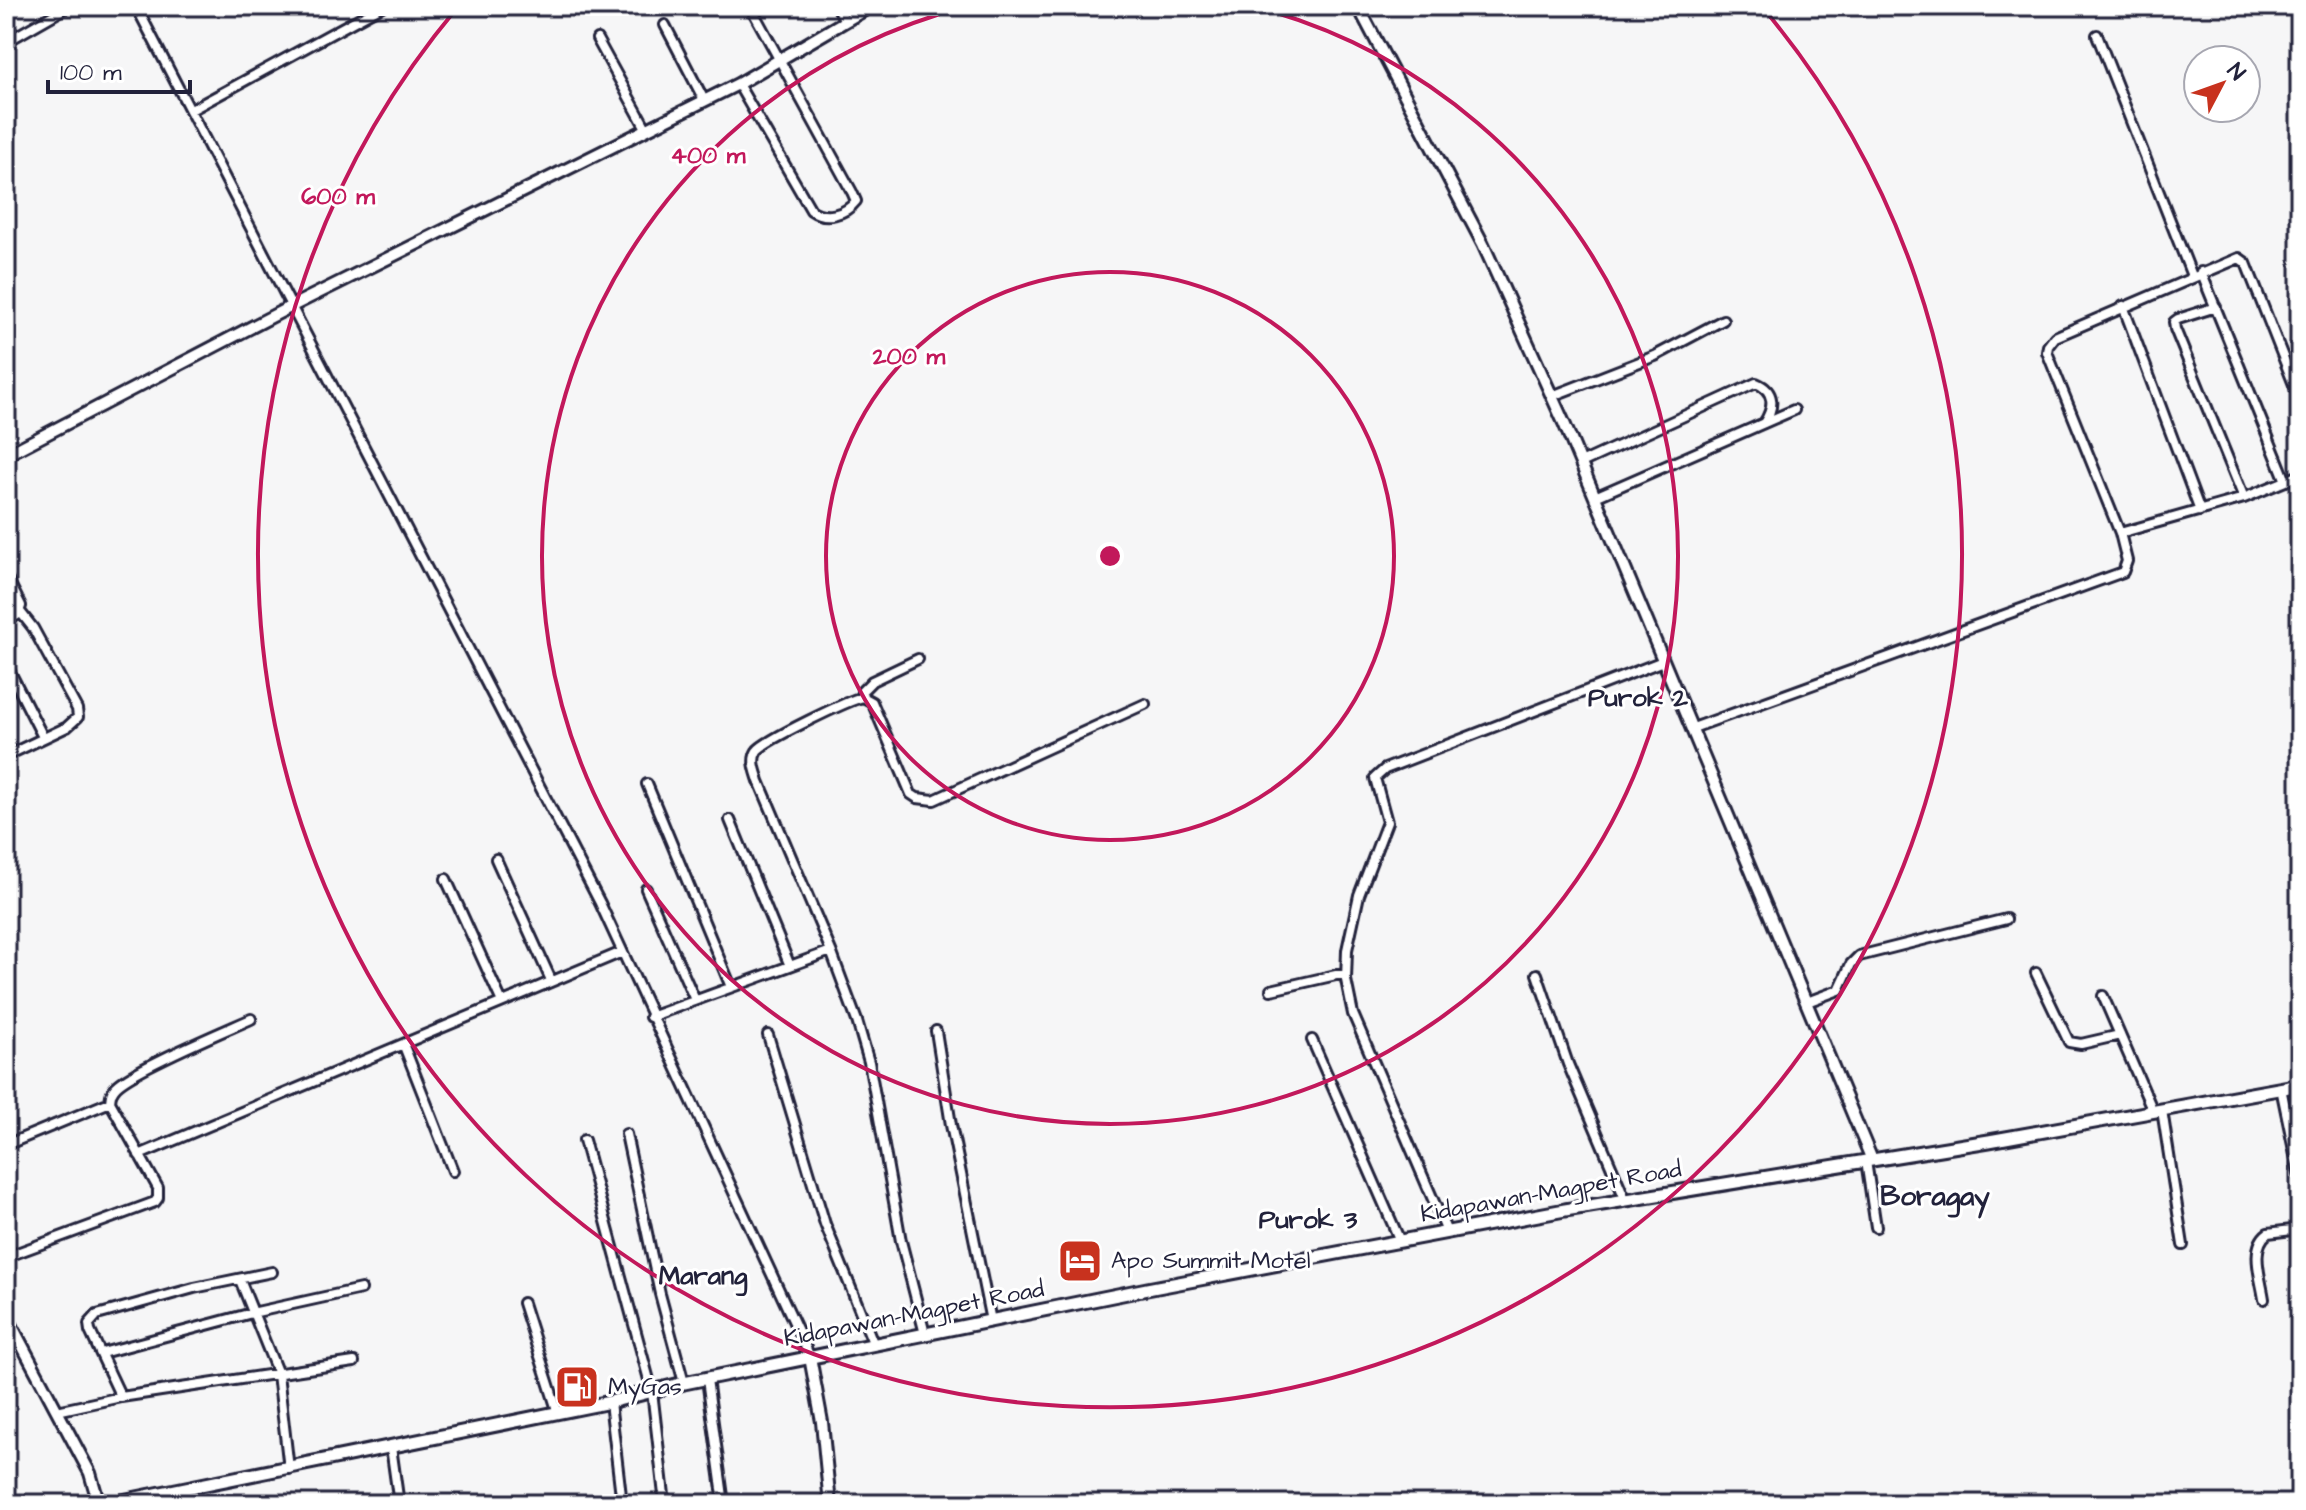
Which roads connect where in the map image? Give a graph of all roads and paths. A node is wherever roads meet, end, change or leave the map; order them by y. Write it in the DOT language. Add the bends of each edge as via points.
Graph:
graph roads {
  1 [pos="69,6"];
  2 [pos="136,6"];
  3 [pos="382,6"];
  4 [pos="750,6"];
  5 [pos="837,6"];
  6 [pos="871,6"];
  7 [pos="1358,6"];
  8 [pos="845,21"];
  9 [pos="665,25"];
  10 [pos="2097,35"];
  11 [pos="597,39"];
  12 [pos="6,42"];
  13 [pos="779,62"];
  14 [pos="738,84"];
  15 [pos="704,100"];
  16 [pos="191,110"];
  17 [pos="647,130"];
  18 [pos="2201,272"];
  19 [pos="2192,276"];
  20 [pos="2123,306"];
  21 [pos="290,307"];
  22 [pos="2216,307"];
  23 [pos="1723,320"];
  24 [pos="1552,396"];
  25 [pos="2300,400"];
  26 [pos="1794,410"];
  27 [pos="1764,423"];
  28 [pos="6,455"];
  29 [pos="1581,463"];
  30 [pos="2300,475"];
  31 [pos="2286,481"];
  32 [pos="1595,497"];
  33 [pos="2244,498"];
  34 [pos="2200,511"];
  35 [pos="2120,533"];
  36 [pos="6,578"];
  37 [pos="18,609"];
  38 [pos="6,620"];
  39 [pos="918,659"];
  40 [pos="1663,661"];
  41 [pos="6,664"];
  42 [pos="863,697"];
  43 [pos="1145,704"];
  44 [pos="1693,728"];
  45 [pos="43,737"];
  46 [pos="6,756"];
  47 [pos="647,784"];
  48 [pos="730,820"];
  49 [pos="496,859"];
  50 [pos="446,879"];
  51 [pos="646,889"];
  52 [pos="2006,919"];
  53 [pos="831,951"];
  54 [pos="622,952"];
  55 [pos="790,966"];
  56 [pos="2036,973"];
  57 [pos="1537,974"];
  58 [pos="1346,975"];
  59 [pos="551,980"];
  60 [pos="731,987"];
  61 [pos="1271,990"];
  62 [pos="2103,996"];
  63 [pos="695,1000"];
  64 [pos="502,1002"];
  65 [pos="1807,1002"];
  66 [pos="650,1017"];
  67 [pos="251,1019"];
  68 [pos="936,1031"];
  69 [pos="768,1035"];
  70 [pos="2120,1035"];
  71 [pos="1312,1040"];
  72 [pos="404,1046"];
  73 [pos="2300,1085"];
  74 [pos="2281,1088"];
  75 [pos="110,1102"];
  76 [pos="2158,1110"];
  77 [pos="626,1134"];
  78 [pos="584,1140"];
  79 [pos="6,1145"];
  80 [pos="139,1155"];
  81 [pos="1869,1161"];
  82 [pos="453,1171"];
  83 [pos="2300,1179"];
  84 [pos="1626,1201"];
  85 [pos="1876,1227"];
  86 [pos="2300,1229"];
  87 [pos="1447,1232"];
  88 [pos="1400,1241"];
  89 [pos="2183,1245"];
  90 [pos="6,1257"];
  91 [pos="272,1272"];
  92 [pos="240,1280"];
  93 [pos="361,1289"];
  94 [pos="2264,1299"];
  95 [pos="523,1303"];
  96 [pos="252,1313"];
  97 [pos="6,1315"];
  98 [pos="991,1321"];
  99 [pos="925,1334"];
  100 [pos="874,1345"];
  101 [pos="102,1353"];
  102 [pos="810,1357"];
  103 [pos="354,1362"];
  104 [pos="278,1374"];
  105 [pos="707,1379"];
  106 [pos="684,1383"];
  107 [pos="652,1391"];
  108 [pos="121,1397"];
  109 [pos="610,1402"];
  110 [pos="57,1411"];
  111 [pos="558,1413"];
  112 [pos="391,1447"];
  113 [pos="289,1469"];
  114 [pos="99,1504"];
  115 [pos="107,1504"];
  116 [pos="399,1504"];
  117 [pos="622,1504"];
  118 [pos="665,1504"];
  119 [pos="724,1504"];
  120 [pos="830,1504"];
  1 -- 12 [label="street"];
  2 -- 16 [label="street"];
  3 -- 16 [label="street"];
  4 -- 13 [label="street"];
  5 -- 8 [label="street"];
  6 -- 8 [label="street"];
  7 -- 24 [label="street" via="1483,244"];
  8 -- 13 [label="street"];
  9 -- 15 [label="street"];
  10 -- 19 [label="street"];
  11 -- 17 [label="street"];
  13 -- 14 [label="street"];
  13 -- 14 [label="street" via="852,192 856,201 847,210 828,215 811,210"];
  14 -- 15 [label="street"];
  15 -- 17 [label="street"];
  16 -- 21 [label="street"];
  17 -- 21 [label="street"];
  18 -- 19 [label="street"];
  18 -- 22 [label="street"];
  18 -- 25 [label="street" via="2234,258 2246,263"];
  19 -- 20 [label="street"];
  20 -- 34 [label="street"];
  20 -- 35 [label="street" via="2055,337 2047,352"];
  21 -- 28 [label="street"];
  21 -- 54 [label="street"];
  22 -- 31 [label="street"];
  22 -- 33 [label="street" via="2178,319 2175,329"];
  23 -- 24 [label="street" via="1655,356"];
  24 -- 29 [label="street"];
  26 -- 27 [label="street"];
  27 -- 29 [label="street" via="1771,398 1756,383"];
  27 -- 32 [label="street"];
  29 -- 32 [label="street"];
  30 -- 31 [label="street"];
  31 -- 33 [label="street"];
  32 -- 40 [label="street"];
  33 -- 34 [label="street"];
  34 -- 35 [label="street"];
  35 -- 44 [label="street" via="2127,565 2119,575"];
  36 -- 37 [label="street"];
  37 -- 38 [label="street"];
  37 -- 45 [label="street" via="77,709 75,722"];
  39 -- 42 [label="street" via="872,681"];
  40 -- 44 [label="street"];
  40 -- 58 [label="street" via="1379,772 1375,783 1387,822 1359,895"];
  41 -- 45 [label="street"];
  42 -- 43 [label="street" via="872,702 908,789 924,800"];
  42 -- 53 [label="street" via="763,745 753,760"];
  44 -- 65 [label="street"];
  45 -- 46 [label="street"];
  47 -- 60 [label="street"];
  48 -- 55 [label="street"];
  49 -- 59 [label="street"];
  50 -- 64 [label="street"];
  51 -- 63 [label="street"];
  52 -- 65 [label="street" via="1859,956 1839,990"];
  53 -- 55 [label="street"];
  53 -- 99 [label="street" via="869,1062 901,1241"];
  54 -- 59 [label="street"];
  54 -- 66 [label="street"];
  55 -- 60 [label="street"];
  56 -- 70 [label="street" via="2069,1042"];
  57 -- 84 [label="street"];
  58 -- 61 [label="street"];
  58 -- 87 [label="street" via="1353,1014"];
  59 -- 64 [label="street"];
  60 -- 63 [label="street"];
  62 -- 70 [label="street"];
  63 -- 66 [label="street"];
  64 -- 72 [label="street"];
  65 -- 81 [label="street"];
  66 -- 102 [label="street"];
  67 -- 75 [label="street" via="130,1077 114,1089"];
  68 -- 98 [label="street"];
  69 -- 100 [label="street" via="825,1224"];
  70 -- 76 [label="street"];
  71 -- 88 [label="street"];
  72 -- 80 [label="street"];
  72 -- 82 [label="street"];
  73 -- 74 [label="main road, Kidapawan-Magpet Road"];
  74 -- 76 [label="main road, Kidapawan-Magpet Road"];
  74 -- 83 [label="street"];
  75 -- 79 [label="street"];
  75 -- 80 [label="street"];
  76 -- 81 [label="main road, Kidapawan-Magpet Road"];
  76 -- 89 [label="street"];
  77 -- 106 [label="street"];
  78 -- 107 [label="street"];
  80 -- 90 [label="street" via="158,1188 155,1202"];
  81 -- 84 [label="main road, Kidapawan-Magpet Road"];
  81 -- 85 [label="street"];
  84 -- 87 [label="main road, Kidapawan-Magpet Road"];
  86 -- 94 [label="street" via="2268,1233 2258,1242"];
  87 -- 88 [label="main road, Kidapawan-Magpet Road"];
  88 -- 98 [label="main road, Kidapawan-Magpet Road"];
  91 -- 92 [label="street"];
  92 -- 96 [label="street"];
  92 -- 101 [label="street" via="97,1315 89,1324"];
  93 -- 96 [label="street"];
  95 -- 111 [label="street"];
  96 -- 101 [label="street"];
  96 -- 104 [label="street"];
  97 -- 110 [label="street"];
  98 -- 99 [label="main road, Kidapawan-Magpet Road"];
  99 -- 100 [label="main road, Kidapawan-Magpet Road"];
  100 -- 102 [label="main road, Kidapawan-Magpet Road"];
  101 -- 108 [label="street"];
  102 -- 105 [label="main road, Kidapawan-Magpet Road"];
  102 -- 120 [label="street"];
  103 -- 104 [label="street"];
  104 -- 108 [label="street"];
  104 -- 113 [label="street"];
  105 -- 106 [label="main road, Kidapawan-Magpet Road"];
  105 -- 119 [label="street"];
  106 -- 107 [label="main road, Kidapawan-Magpet Road"];
  107 -- 109 [label="main road, Kidapawan-Magpet Road"];
  107 -- 118 [label="street"];
  108 -- 110 [label="street"];
  109 -- 111 [label="main road, Kidapawan-Magpet Road"];
  109 -- 117 [label="street"];
  110 -- 114 [label="street" via="90,1473"];
  111 -- 112 [label="main road, Kidapawan-Magpet Road"];
  112 -- 113 [label="main road, Kidapawan-Magpet Road"];
  112 -- 116 [label="street"];
  113 -- 115 [label="main road, Kidapawan-Magpet Road"];
}
